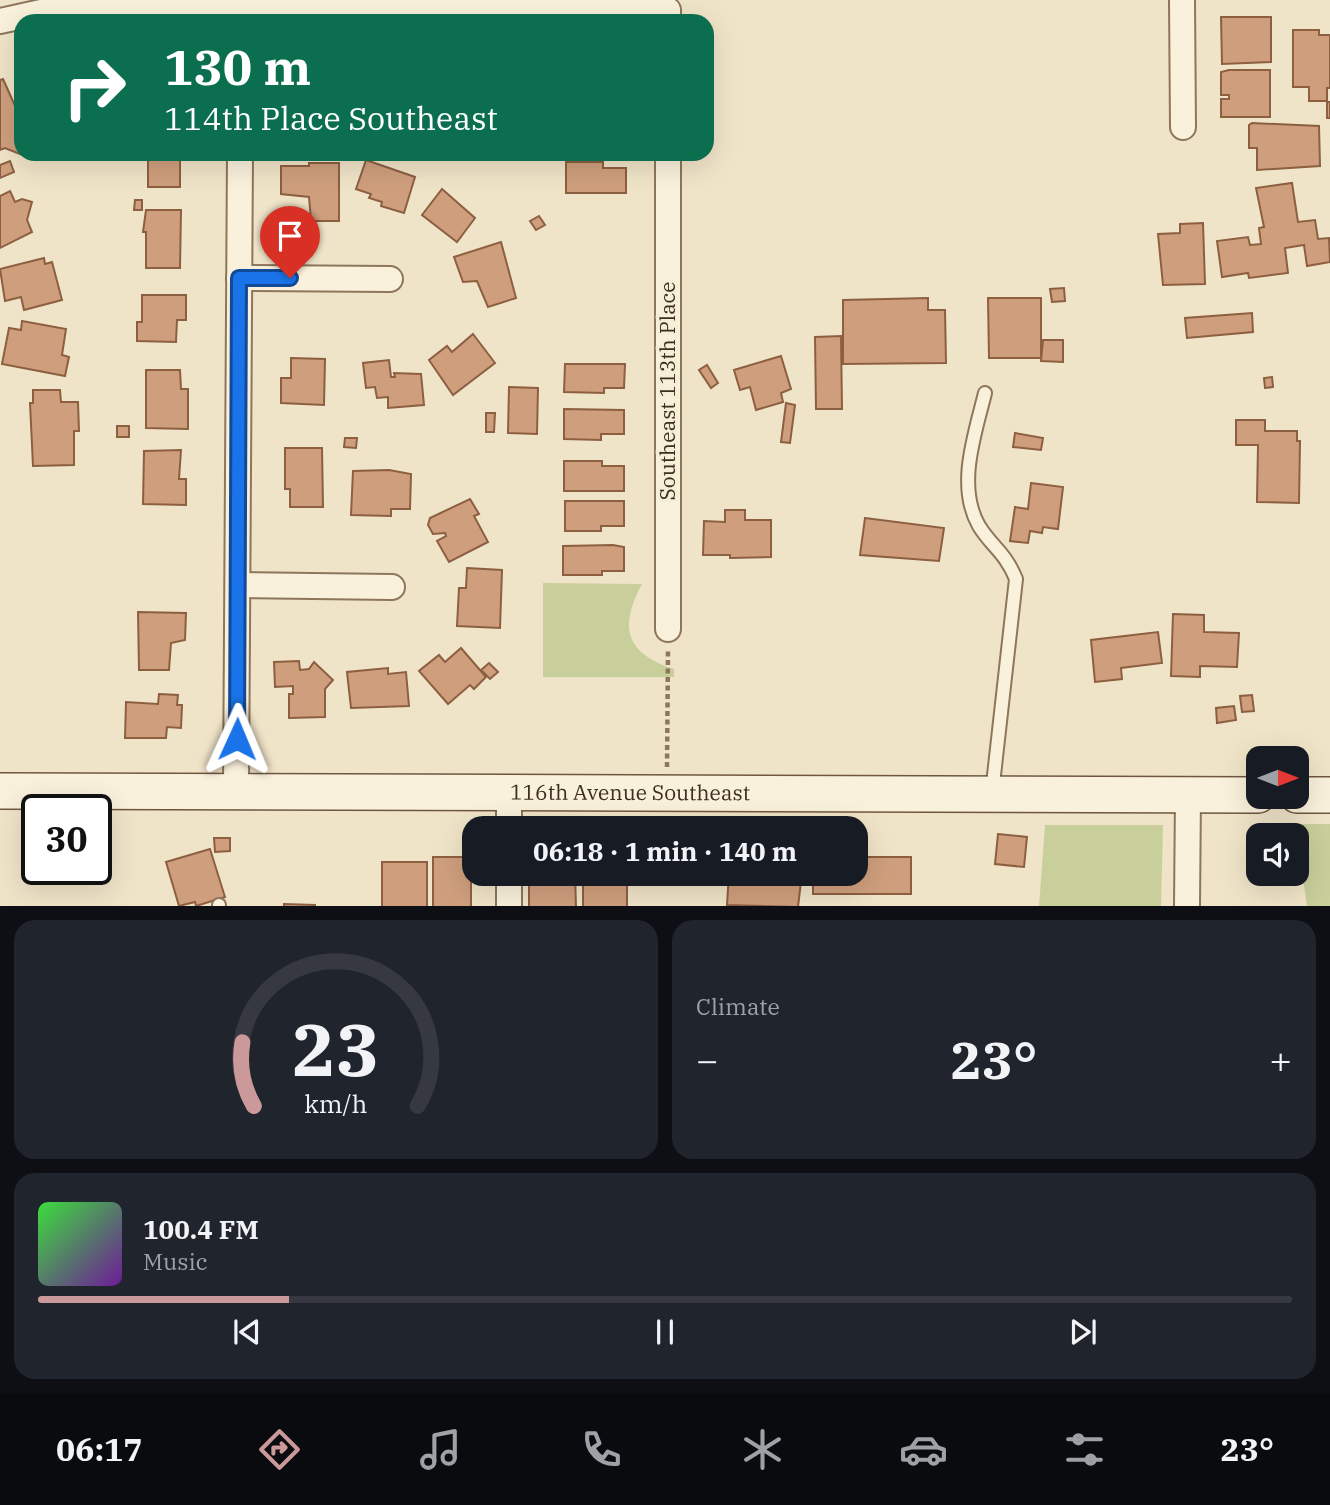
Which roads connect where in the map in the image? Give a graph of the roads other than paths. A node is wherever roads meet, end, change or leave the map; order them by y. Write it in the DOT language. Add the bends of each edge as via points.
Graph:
graph roads {
  1 [pos="1182,0"];
  2 [pos="32,14"];
  3 [pos="241,14"];
  4 [pos="1183,127"];
  5 [pos="240,161"];
  6 [pos="668,161"];
  7 [pos="239,278"];
  8 [pos="390,279"];
  9 [pos="985,393"];
  10 [pos="239,584"];
  11 [pos="392,587"];
  12 [pos="668,629"];
  13 [pos="236,790"];
  14 [pos="0,791"];
  15 [pos="509,791"];
  16 [pos="992,794"];
  17 [pos="1188,794"];
  18 [pos="1246,795"];
  19 [pos="1309,795"];
  20 [pos="1330,795"];
  21 [pos="509,816"];
  22 [pos="509,886"];
  23 [pos="509,906"];
  24 [pos="1187,906"];
  1 -- 4 [label="street"];
  2 -- 3 [label="street" via="64,7"];
  5 -- 7 [label="street"];
  6 -- 12 [label="street, Southeast 113th Place"];
  7 -- 8 [label="street"];
  7 -- 10 [label="street"];
  9 -- 16 [label="lane" via="969,460 969,502 979,526 1008,559 1016,579"];
  10 -- 11 [label="street"];
  10 -- 13 [label="street"];
  13 -- 14 [label="main road, 116th Avenue Southeast"];
  13 -- 15 [label="main road, 116th Avenue Southeast"];
  15 -- 16 [label="main road, 116th Avenue Southeast"];
  15 -- 21 [label="street"];
  16 -- 17 [label="main road, 116th Avenue Southeast"];
  17 -- 18 [label="main road, 116th Avenue Southeast"];
  17 -- 24 [label="street"];
  19 -- 20 [label="main road"];
  22 -- 23 [label="street"];
}
